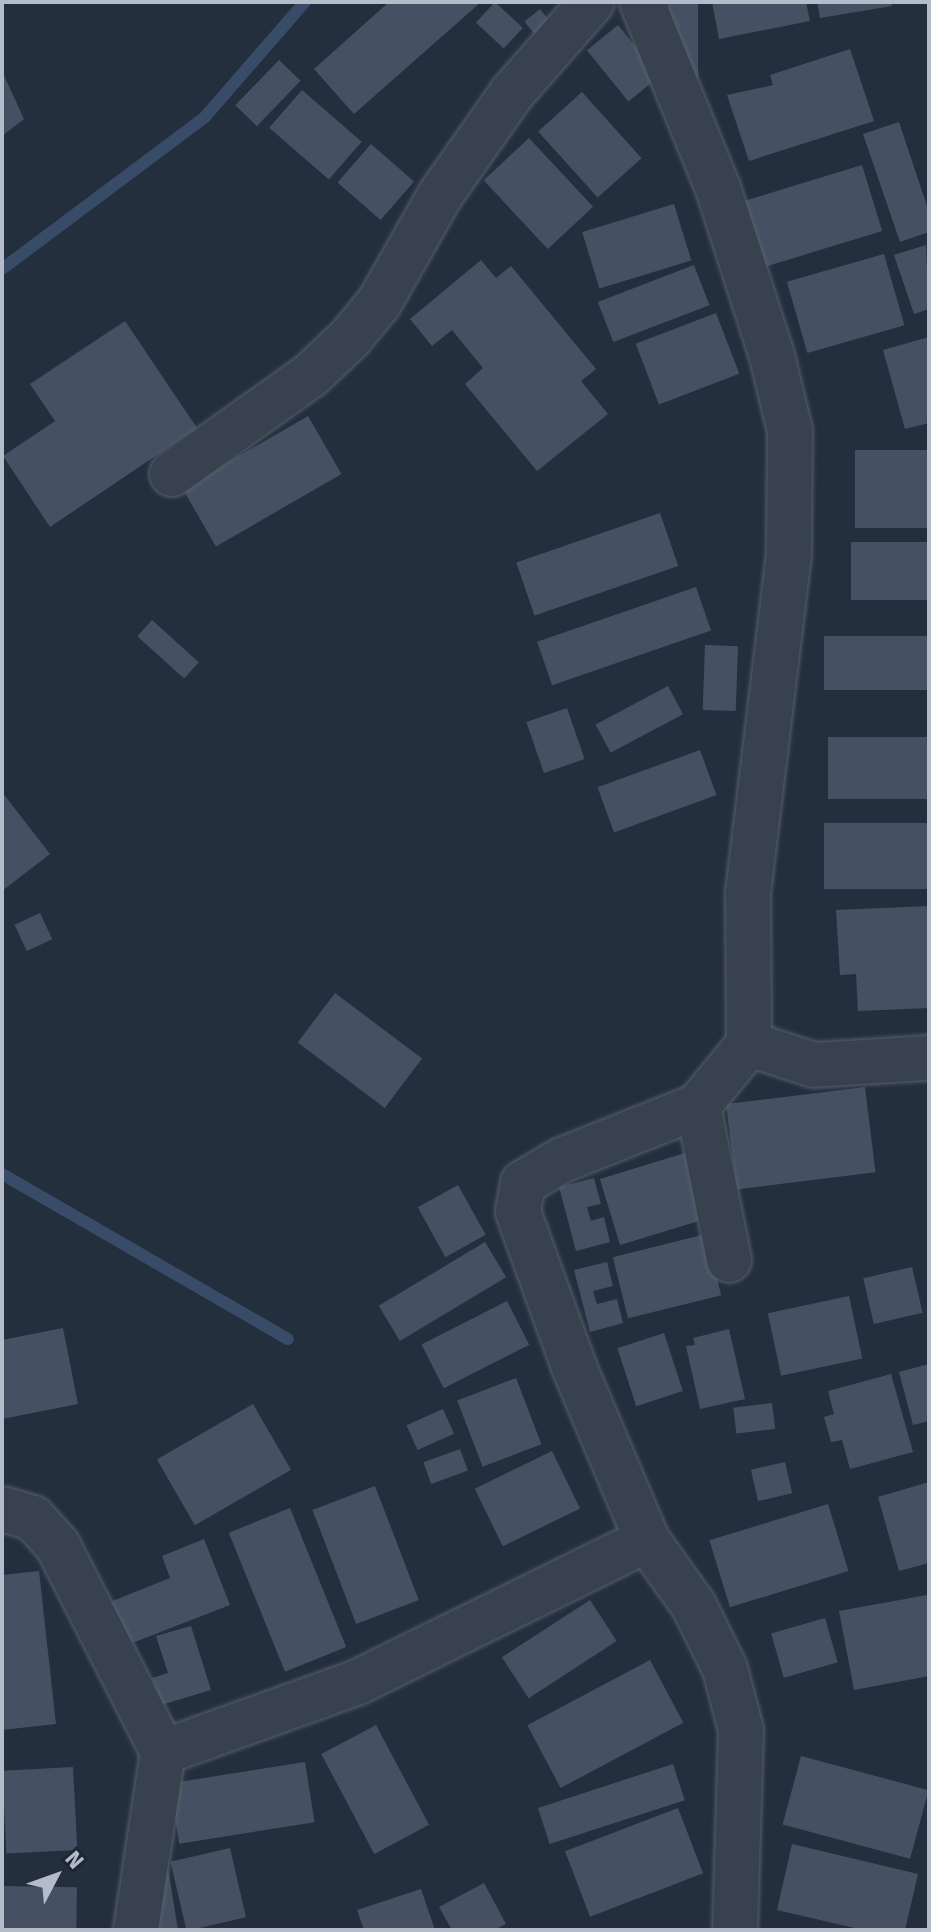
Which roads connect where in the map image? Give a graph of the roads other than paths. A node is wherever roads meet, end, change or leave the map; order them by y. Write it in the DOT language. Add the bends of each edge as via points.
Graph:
graph roads {
  1 [pos="592,2"];
  2 [pos="642,2"];
  3 [pos="172,474"];
  4 [pos="749,1044"];
  5 [pos="929,1058"];
  6 [pos="698,1106"];
  7 [pos="729,1260"];
  8 [pos="2,1509"];
  9 [pos="647,1540"];
  10 [pos="163,1752"];
  11 [pos="136,1930"];
  12 [pos="735,1930"];
  1 -- 3 [label="street" via="512,93 441,194 379,303 350,338 312,374"];
  2 -- 4 [label="street" via="718,188 772,356 790,431 789,554 748,894"];
  4 -- 5 [label="street" via="814,1065"];
  4 -- 6 [label="street"];
  6 -- 7 [label="street"];
  6 -- 9 [label="street" via="549,1167 523,1183 518,1212 574,1367"];
  8 -- 10 [label="street" via="33,1518 58,1546"];
  9 -- 10 [label="street" via="358,1682"];
  9 -- 12 [label="street" via="694,1606 725,1669 741,1730"];
  10 -- 11 [label="street"];
}
